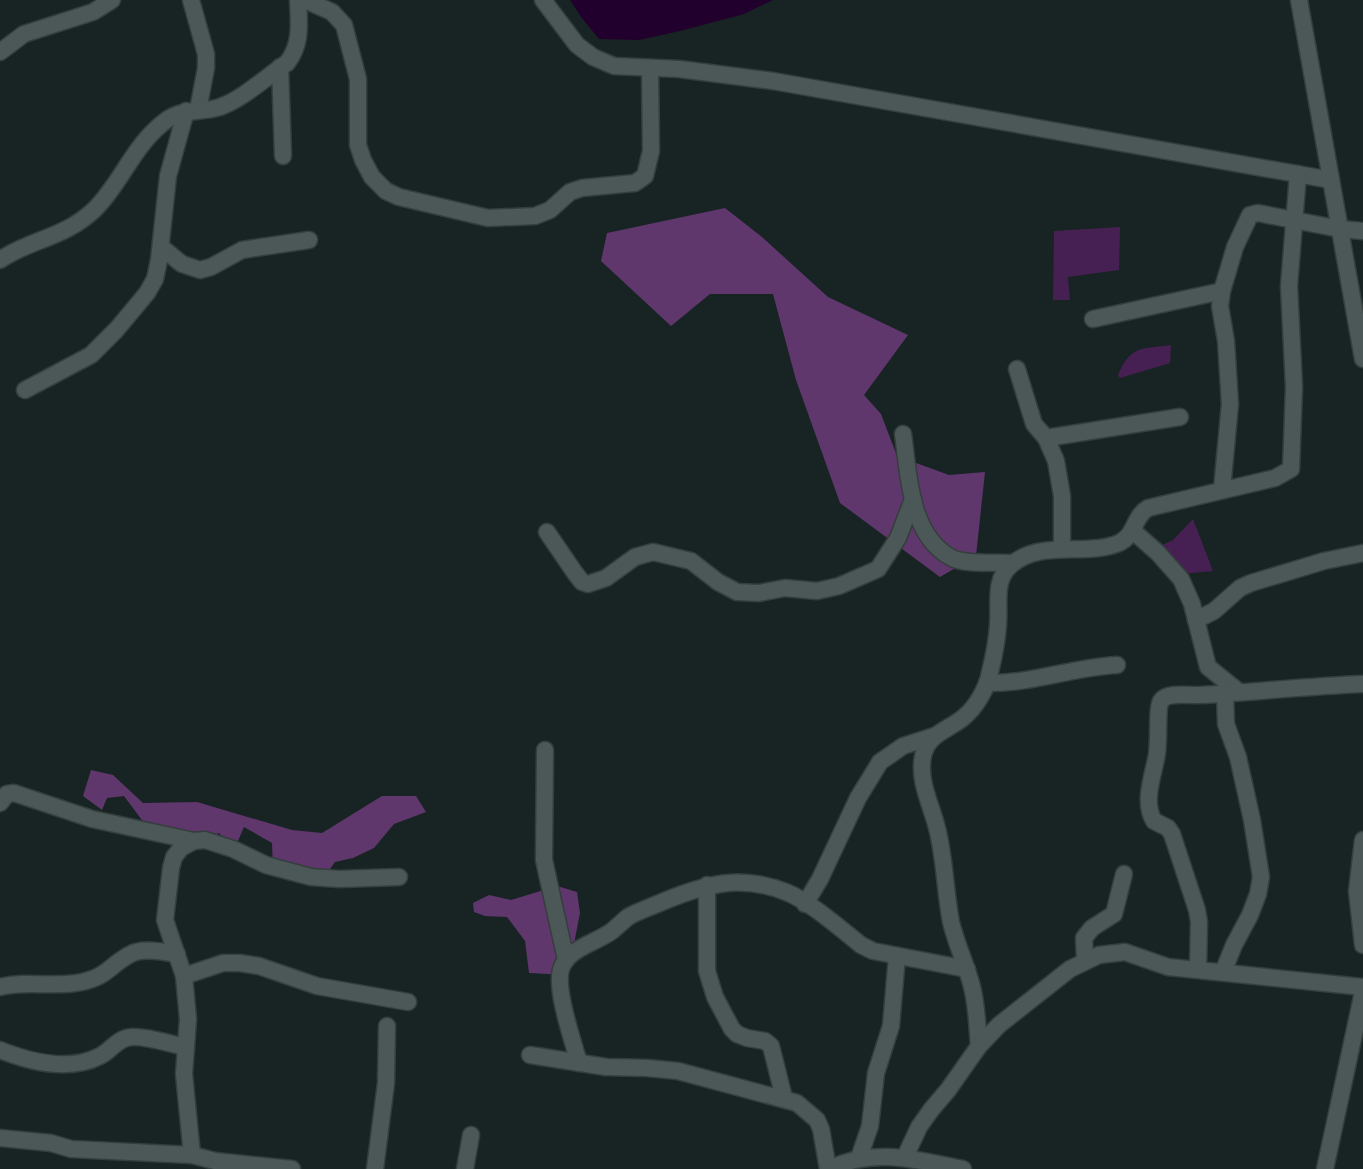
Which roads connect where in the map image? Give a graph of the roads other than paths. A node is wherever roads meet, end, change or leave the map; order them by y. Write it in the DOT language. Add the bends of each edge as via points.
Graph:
graph roads {
  1 [pos="112,0"];
  2 [pos="191,0"];
  3 [pos="298,0"];
  4 [pos="305,0"];
  5 [pos="543,0"];
  6 [pos="1299,0"];
  7 [pos="0,52"];
  8 [pos="280,67"];
  9 [pos="650,68"];
  10 [pos="192,110"];
  11 [pos="283,156"];
  12 [pos="1298,174"];
  13 [pos="1331,180"];
  14 [pos="1294,219"];
  15 [pos="1340,229"];
  16 [pos="1363,231"];
  17 [pos="309,240"];
  18 [pos="161,247"];
  19 [pos="0,260"];
  20 [pos="1222,291"];
  21 [pos="1093,319"];
  22 [pos="1361,340"];
  23 [pos="1363,359"];
  24 [pos="1017,369"];
  25 [pos="25,390"];
  26 [pos="1180,417"];
  27 [pos="903,434"];
  28 [pos="1046,438"];
  29 [pos="1222,489"];
  30 [pos="913,499"];
  31 [pos="1133,531"];
  32 [pos="547,532"];
  33 [pos="1062,549"];
  34 [pos="1363,553"];
  35 [pos="1012,563"];
  36 [pos="1196,620"];
  37 [pos="1117,665"];
  38 [pos="987,683"];
  39 [pos="1363,684"];
  40 [pos="1232,693"];
  41 [pos="934,736"];
  42 [pos="545,750"];
  43 [pos="2,795"];
  44 [pos="1363,840"];
  45 [pos="194,841"];
  46 [pos="1124,874"];
  47 [pos="399,877"];
  48 [pos="707,884"];
  49 [pos="1360,890"];
  50 [pos="805,904"];
  51 [pos="1363,944"];
  52 [pos="177,954"];
  53 [pos="897,956"];
  54 [pos="565,960"];
  55 [pos="1085,960"];
  56 [pos="967,969"];
  57 [pos="1198,969"];
  58 [pos="1223,972"];
  59 [pos="184,976"];
  60 [pos="0,987"];
  61 [pos="1363,990"];
  62 [pos="408,1002"];
  63 [pos="387,1026"];
  64 [pos="979,1046"];
  65 [pos="186,1047"];
  66 [pos="0,1050"];
  67 [pos="530,1055"];
  68 [pos="579,1063"];
  69 [pos="784,1098"];
  70 [pos="471,1135"];
  71 [pos="0,1138"];
  72 [pos="192,1155"];
  73 [pos="905,1157"];
  74 [pos="859,1158"];
  75 [pos="214,1165"];
  76 [pos="292,1169"];
  77 [pos="374,1169"];
  78 [pos="465,1169"];
  79 [pos="829,1169"];
  80 [pos="963,1169"];
  81 [pos="1325,1169"];
  1 -- 7 [label="street" via="93,12 24,34"];
  2 -- 10 [label="street" via="206,54"];
  3 -- 8 [label="street" via="298,43 295,53"];
  4 -- 9 [label="street" via="340,17 344,25 358,79 358,145 372,177 399,197 472,215 544,214 570,192 635,183 645,176 651,151"];
  5 -- 9 [label="street" via="577,45 593,57 614,65"];
  6 -- 13 [label="street"];
  8 -- 10 [label="street" via="222,106"];
  8 -- 11 [label="street"];
  9 -- 12 [label="street" via="773,81"];
  10 -- 18 [label="street" via="168,176"];
  10 -- 19 [label="street" via="155,129 83,220"];
  12 -- 13 [label="street"];
  12 -- 14 [label="street"];
  13 -- 15 [label="street"];
  14 -- 15 [label="street"];
  14 -- 20 [label="street" via="1250,215"];
  14 -- 29 [label="street" via="1289,286 1293,465 1282,475"];
  15 -- 16 [label="street"];
  15 -- 22 [label="street"];
  17 -- 18 [label="street" via="242,250 200,270 182,264"];
  18 -- 25 [label="street" via="148,293 105,342"];
  20 -- 21 [label="street"];
  20 -- 29 [label="street" via="1230,404"];
  22 -- 23 [label="street"];
  24 -- 28 [label="street" via="1034,424"];
  26 -- 28 [label="street"];
  27 -- 30 [label="street"];
  28 -- 33 [label="street" via="1056,461 1062,496"];
  29 -- 31 [label="street" via="1148,508 1140,512"];
  30 -- 32 [label="street" via="898,538 878,569 817,591 737,592 691,561 653,552 588,584"];
  30 -- 35 [label="street" via="926,533 952,558"];
  31 -- 33 [label="street" via="1119,543"];
  31 -- 36 [label="street" via="1181,579"];
  33 -- 35 [label="street"];
  34 -- 36 [label="street" via="1251,583"];
  35 -- 38 [label="street" via="1000,584 997,639"];
  36 -- 40 [label="street" via="1208,667"];
  37 -- 38 [label="street"];
  38 -- 41 [label="street" via="966,716"];
  39 -- 40 [label="street"];
  40 -- 57 [label="street" via="1165,697 1159,709 1148,804 1154,821 1168,828 1177,844 1198,910"];
  40 -- 58 [label="street" via="1227,724 1252,820 1261,877 1250,915"];
  41 -- 50 [label="street" via="903,746 880,762"];
  41 -- 56 [label="street" via="925,749 922,775 937,828 952,927"];
  42 -- 54 [label="street" via="544,860"];
  43 -- 45 [label="street" via="14,793 92,820"];
  44 -- 49 [label="street"];
  45 -- 47 [label="street" via="205,840 266,865 311,877"];
  45 -- 52 [label="street" via="181,848 171,867 165,920"];
  46 -- 55 [label="street" via="1114,914 1086,933"];
  48 -- 50 [label="street" via="726,881 771,887"];
  48 -- 54 [label="street" via="629,916"];
  48 -- 69 [label="street" via="710,982 732,1029 771,1046"];
  49 -- 51 [label="street"];
  50 -- 53 [label="street" via="861,945"];
  52 -- 59 [label="street"];
  52 -- 60 [label="street" via="137,952 110,971 78,983"];
  53 -- 56 [label="street"];
  53 -- 74 [label="street" via="891,1026 876,1073 870,1126"];
  54 -- 68 [label="street" via="560,981"];
  55 -- 57 [label="street" via="1125,952 1168,967"];
  55 -- 64 [label="street" via="999,1025"];
  56 -- 64 [label="street"];
  57 -- 58 [label="street"];
  58 -- 61 [label="street"];
  59 -- 62 [label="street" via="223,963 240,963 317,986"];
  59 -- 65 [label="street"];
  61 -- 81 [label="street"];
  63 -- 77 [label="street" via="386,1083"];
  64 -- 73 [label="street" via="930,1110"];
  65 -- 66 [label="street" via="133,1037 117,1042 100,1056 66,1064 34,1062"];
  65 -- 72 [label="street"];
  67 -- 68 [label="street"];
  68 -- 69 [label="street" via="678,1071"];
  69 -- 79 [label="street" via="817,1120"];
  70 -- 78 [label="street"];
  71 -- 72 [label="street" via="71,1149"];
  72 -- 75 [label="street"];
  73 -- 74 [label="street"];
  73 -- 80 [label="street"];
  74 -- 79 [label="street"];
  75 -- 76 [label="street"];
}
